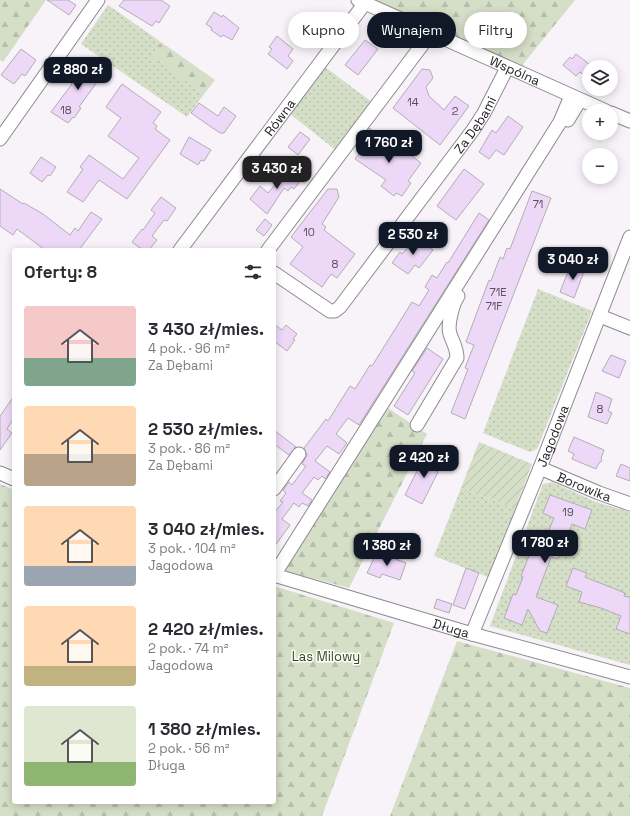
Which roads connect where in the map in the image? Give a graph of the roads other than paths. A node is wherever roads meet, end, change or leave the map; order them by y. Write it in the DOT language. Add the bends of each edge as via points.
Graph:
graph roads {
  1 [pos="98,0"];
  2 [pos="361,2"];
  3 [pos="383,12"];
  4 [pos="456,45"];
  5 [pos="420,48"];
  6 [pos="507,68"];
  7 [pos="576,98"];
  8 [pos="590,104"];
  9 [pos="618,116"];
  10 [pos="630,121"];
  11 [pos="0,139"];
  12 [pos="630,237"];
  13 [pos="181,248"];
  14 [pos="270,248"];
  15 [pos="276,274"];
  16 [pos="600,316"];
  17 [pos="630,328"];
  18 [pos="417,426"];
  19 [pos="299,454"];
  20 [pos="540,468"];
  21 [pos="276,486"];
  22 [pos="630,504"];
  23 [pos="276,572"];
  24 [pos="276,576"];
  25 [pos="472,634"];
  26 [pos="630,677"];
  1 -- 11 [label="street"];
  2 -- 3 [label="street, Wspólna"];
  2 -- 13 [label="street, Równa"];
  4 -- 6 [label="street, Wspólna"];
  5 -- 14 [label="street"];
  6 -- 7 [label="street, Wspólna"];
  6 -- 15 [label="street, Za Dębami" via="473,130 340,308 330,311"];
  7 -- 8 [label="street, Wspólna"];
  7 -- 18 [label="street" via="455,300 449,332 458,351 457,358"];
  7 -- 23 [label="street"];
  9 -- 10 [label="street"];
  12 -- 16 [label="street, Jagodowa"];
  16 -- 17 [label="street"];
  16 -- 20 [label="street, Jagodowa"];
  19 -- 21 [label="street"];
  20 -- 22 [label="street, Borowika"];
  20 -- 25 [label="street, Jagodowa"];
  24 -- 25 [label="street, Długa"];
  25 -- 26 [label="street, Długa"];
}
